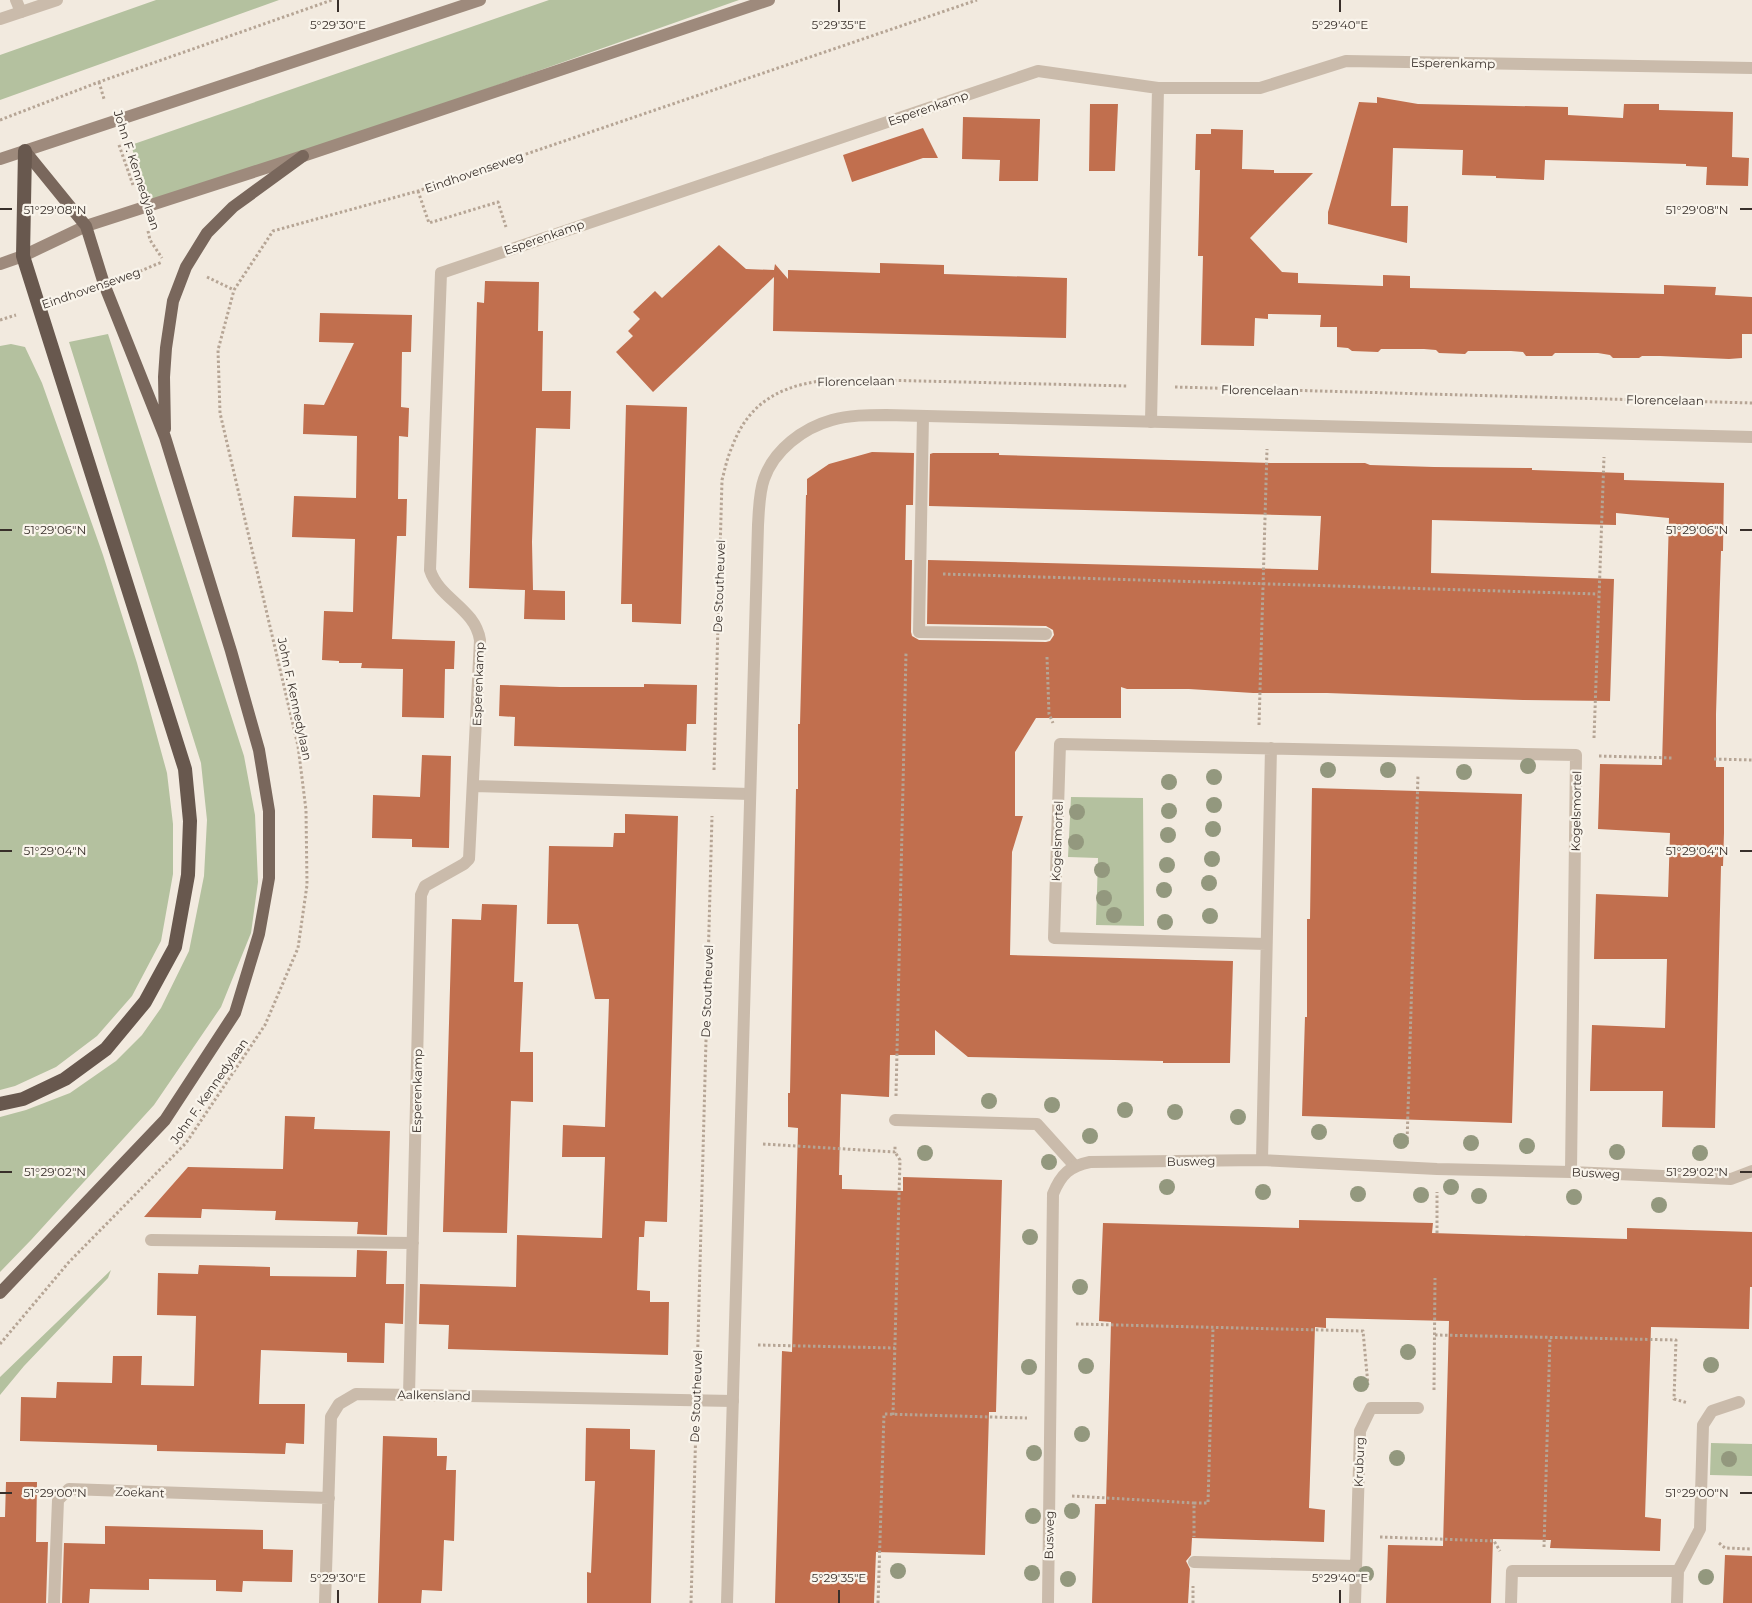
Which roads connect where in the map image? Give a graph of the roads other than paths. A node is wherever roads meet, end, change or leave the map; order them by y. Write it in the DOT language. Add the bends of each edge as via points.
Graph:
graph roads {
  1 [pos="56,0"];
  2 [pos="480,0"];
  3 [pos="769,0"];
  4 [pos="18,6"];
  5 [pos="0,19"];
  6 [pos="1752,68"];
  7 [pos="1158,88"];
  8 [pos="25,151"];
  9 [pos="302,156"];
  10 [pos="0,159"];
  11 [pos="86,226"];
  12 [pos="23,256"];
  13 [pos="0,264"];
  14 [pos="923,416"];
  15 [pos="1151,422"];
  16 [pos="165,436"];
  17 [pos="1752,437"];
  18 [pos="1046,634"];
  19 [pos="1264,748"];
  20 [pos="474,786"];
  21 [pos="750,794"];
  22 [pos="1266,944"];
  23 [pos="0,1104"];
  24 [pos="895,1120"];
  25 [pos="1262,1160"];
  26 [pos="1074,1165"];
  27 [pos="1752,1171"];
  28 [pos="1571,1172"];
  29 [pos="151,1240"];
  30 [pos="413,1243"];
  31 [pos="0,1293"];
  32 [pos="408,1394"];
  33 [pos="733,1401"];
  34 [pos="1739,1402"];
  35 [pos="1418,1408"];
  36 [pos="328,1498"];
  37 [pos="1194,1562"];
  38 [pos="1356,1566"];
  39 [pos="1678,1571"];
  40 [pos="54,1603"];
  41 [pos="325,1603"];
  42 [pos="727,1603"];
  43 [pos="1048,1603"];
  44 [pos="1355,1603"];
  45 [pos="1511,1603"];
  46 [pos="1677,1603"];
  1 -- 4 [label="street"];
  2 -- 8 [label="main road"];
  3 -- 9 [label="main road"];
  4 -- 5 [label="street"];
  6 -- 7 [label="street, Esperenkamp" via="1346,61 1260,88"];
  7 -- 15 [label="street"];
  7 -- 20 [label="street, Esperenkamp" via="1038,71 441,273 430,570 433,580 479,630"];
  8 -- 10 [label="main road"];
  8 -- 11 [label="main road"];
  8 -- 12 [label="highway"];
  9 -- 11 [label="main road"];
  9 -- 16 [label="main road" via="233,207 207,233 186,267 174,301 166,348"];
  11 -- 12 [label="main road"];
  11 -- 16 [label="main road" via="104,284"];
  12 -- 13 [label="main road"];
  12 -- 23 [label="highway" via="185,769 190,821 188,875 175,947 145,1002 106,1049 65,1079 23,1099"];
  14 -- 15 [label="street"];
  14 -- 18 [label="street" via="919,632"];
  14 -- 21 [label="street" via="856,416 814,427 783,448 764,479 758,525"];
  15 -- 17 [label="street"];
  16 -- 31 [label="main road" via="259,750 269,811 269,878 259,934 236,1013 165,1120"];
  19 -- 22 [label="street"];
  19 -- 22 [label="street, Kogelsmortel" via="1060,744 1054,938"];
  19 -- 28 [label="street, Kogelsmortel" via="1576,755"];
  20 -- 21 [label="street"];
  20 -- 30 [label="street, Esperenkamp" via="470,859 425,886 421,895"];
  21 -- 33 [label="street"];
  22 -- 25 [label="street"];
  24 -- 26 [label="street" via="1037,1124"];
  25 -- 26 [label="street, Busweg" via="1090,1162"];
  25 -- 28 [label="street, Busweg"];
  26 -- 43 [label="street, Busweg" via="1053,1194"];
  27 -- 28 [label="street, Busweg" via="1731,1179"];
  29 -- 30 [label="street"];
  30 -- 32 [label="street, Esperenkamp"];
  32 -- 33 [label="street, Aalkensland"];
  32 -- 36 [label="street, Aalkensland" via="356,1394 339,1404 331,1417"];
  33 -- 42 [label="street"];
  34 -- 39 [label="street" via="1712,1411 1703,1425 1700,1528"];
  35 -- 38 [label="street, Kruburg" via="1371,1408 1360,1431"];
  36 -- 40 [label="street, Zoekant" via="69,1489 58,1500"];
  36 -- 41 [label="street, Aalkensland"];
  37 -- 38 [label="street"];
  38 -- 44 [label="street, Kruburg"];
  39 -- 45 [label="street" via="1512,1571"];
  39 -- 46 [label="street"];
}
